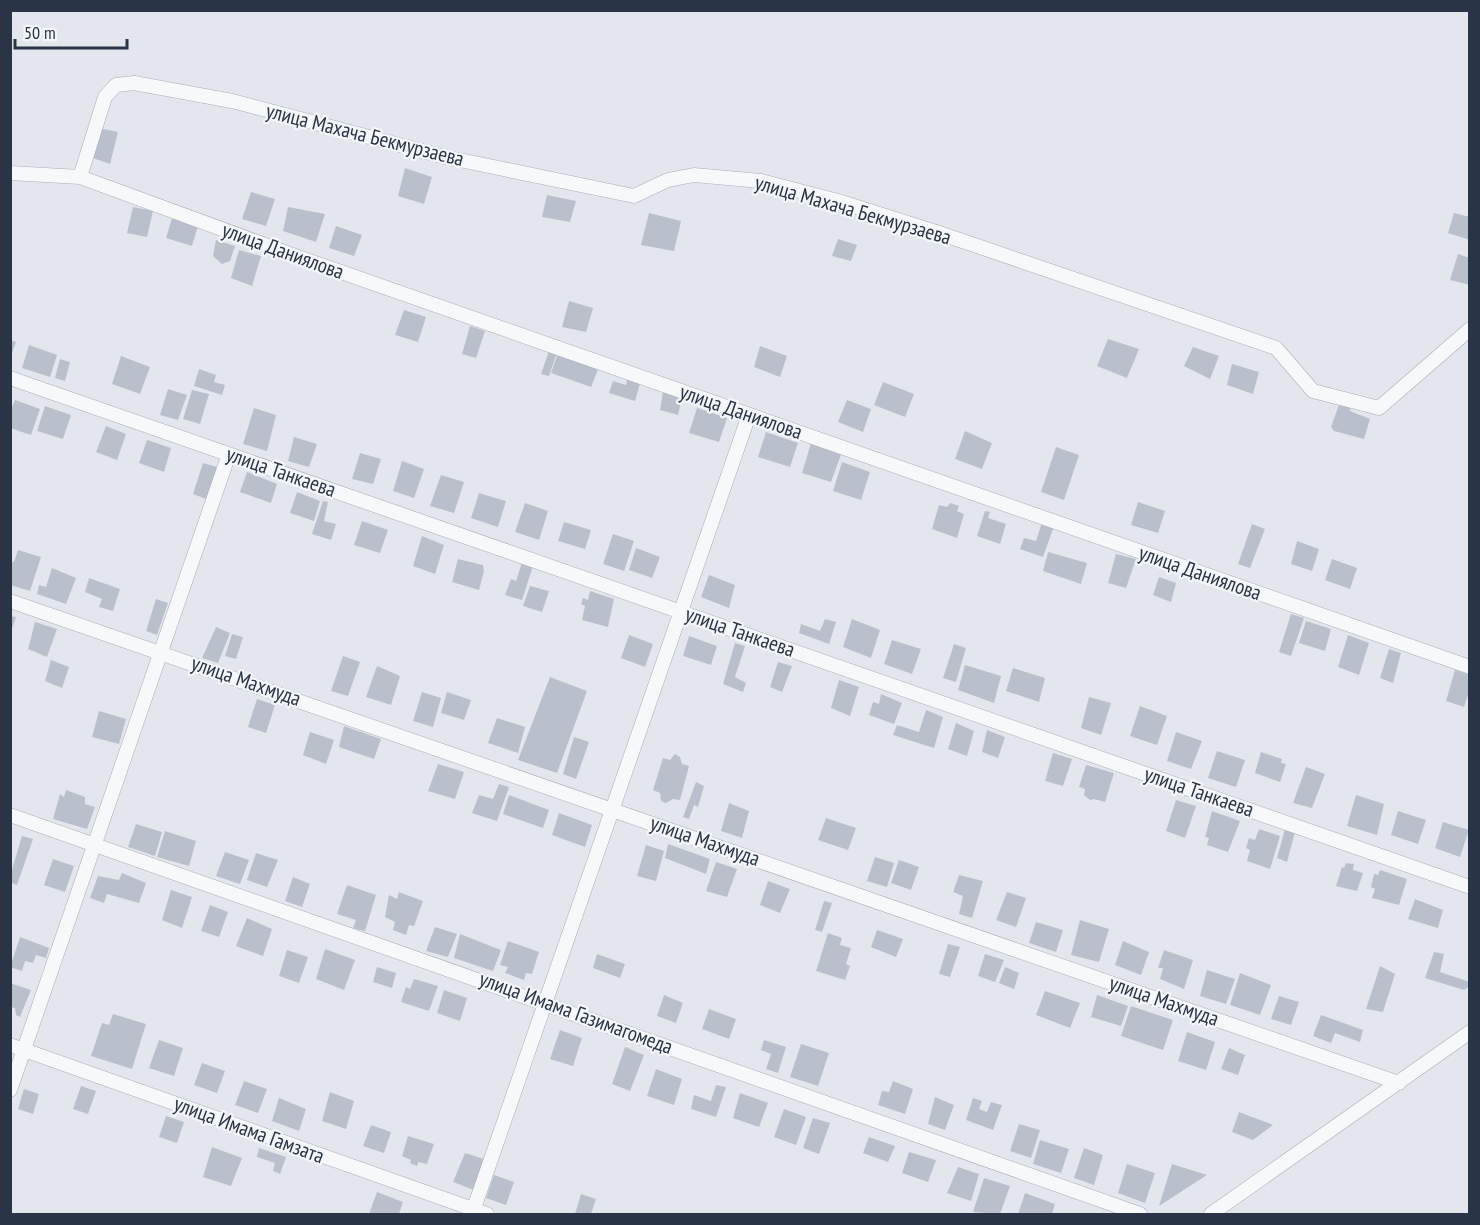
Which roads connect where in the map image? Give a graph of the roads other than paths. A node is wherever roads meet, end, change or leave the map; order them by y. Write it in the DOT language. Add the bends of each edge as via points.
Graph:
graph roads {
  1 [pos="10,173"];
  2 [pos="80,177"];
  3 [pos="1470,329"];
  4 [pos="10,378"];
  5 [pos="750,415"];
  6 [pos="229,454"];
  7 [pos="10,601"];
  8 [pos="681,611"];
  9 [pos="161,652"];
  10 [pos="1470,667"];
  11 [pos="613,808"];
  12 [pos="10,815"];
  13 [pos="95,843"];
  14 [pos="1470,887"];
  15 [pos="546,1002"];
  16 [pos="1470,1032"];
  17 [pos="10,1045"];
  18 [pos="24,1050"];
  19 [pos="1399,1083"];
  20 [pos="10,1090"];
  21 [pos="473,1212"];
  22 [pos="1219,1213"];
  23 [pos="488,1215"];
  24 [pos="1140,1215"];
  1 -- 2 [label="street, улица Даниялова"];
  2 -- 3 [label="street, улица Махача Бекмурзаева" via="105,97 116,85 134,83 232,101 446,156 634,196 668,180 694,175 761,181 838,201 1276,348 1313,391 1379,408"];
  2 -- 5 [label="street, улица Даниялова"];
  4 -- 6 [label="street, улица Танкаева"];
  5 -- 8 [label="street"];
  5 -- 10 [label="street, улица Даниялова"];
  6 -- 8 [label="street, улица Танкаева"];
  6 -- 9 [label="street"];
  7 -- 9 [label="street, улица Махмуда"];
  8 -- 11 [label="street"];
  8 -- 14 [label="street, улица Танкаева"];
  9 -- 11 [label="street, улица Махмуда"];
  9 -- 13 [label="street"];
  11 -- 15 [label="street"];
  11 -- 19 [label="street, улица Махмуда"];
  12 -- 13 [label="street, улица Имама Газимагомеда"];
  13 -- 15 [label="street, улица Имама Газимагомеда"];
  13 -- 18 [label="street"];
  15 -- 21 [label="street"];
  15 -- 24 [label="street, улица Имама Газимагомеда"];
  16 -- 19 [label="street"];
  17 -- 18 [label="street, улица Имама Гамзата"];
  18 -- 20 [label="street"];
  18 -- 21 [label="street, улица Имама Гамзата"];
  19 -- 22 [label="street"];
  21 -- 23 [label="street, улица Имама Гамзата"];
}
